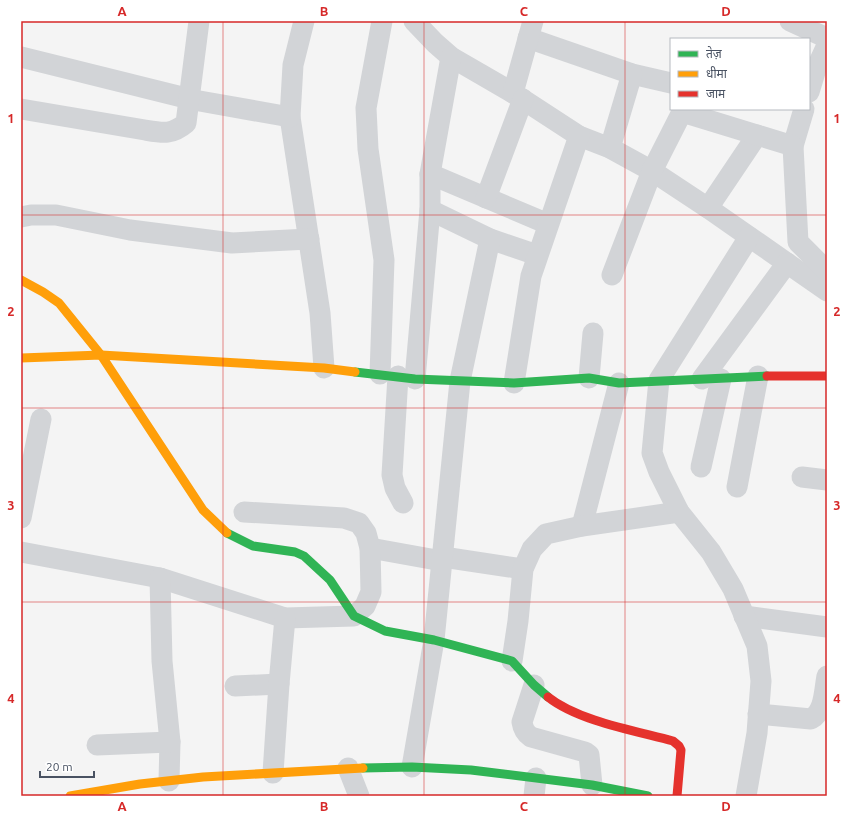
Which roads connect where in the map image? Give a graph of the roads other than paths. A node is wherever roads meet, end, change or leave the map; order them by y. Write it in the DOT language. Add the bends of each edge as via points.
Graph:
graph roads {
  1 [pos="199,21"];
  2 [pos="304,21"];
  3 [pos="382,21"];
  4 [pos="414,21"];
  5 [pos="790,21"];
  6 [pos="531,30"];
  7 [pos="827,38"];
  8 [pos="827,45"];
  9 [pos="21,57"];
  10 [pos="451,57"];
  11 [pos="812,68"];
  12 [pos="632,74"];
  13 [pos="670,83"];
  14 [pos="810,84"];
  15 [pos="518,96"];
  16 [pos="190,99"];
  17 [pos="21,109"];
  18 [pos="682,110"];
  19 [pos="804,110"];
  20 [pos="290,117"];
  21 [pos="757,135"];
  22 [pos="579,136"];
  23 [pos="793,146"];
  24 [pos="610,148"];
  25 [pos="652,171"];
  26 [pos="430,174"];
  27 [pos="486,198"];
  28 [pos="708,208"];
  29 [pos="430,210"];
  30 [pos="21,218"];
  31 [pos="548,224"];
  32 [pos="749,238"];
  33 [pos="309,239"];
  34 [pos="490,239"];
  35 [pos="537,255"];
  36 [pos="787,263"];
  37 [pos="827,270"];
  38 [pos="612,275"];
  39 [pos="21,280"];
  40 [pos="827,292"];
  41 [pos="593,333"];
  42 [pos="100,355"];
  43 [pos="21,358"];
  44 [pos="324,368"];
  45 [pos="398,376"];
  46 [pos="758,376"];
  47 [pos="827,376"];
  48 [pos="588,378"];
  49 [pos="712,379"];
  50 [pos="659,380"];
  51 [pos="460,381"];
  52 [pos="514,383"];
  53 [pos="619,383"];
  54 [pos="41,419"];
  55 [pos="701,467"];
  56 [pos="802,477"];
  57 [pos="827,480"];
  58 [pos="737,487"];
  59 [pos="403,502"];
  60 [pos="244,512"];
  61 [pos="679,512"];
  62 [pos="21,518"];
  63 [pos="582,526"];
  64 [pos="370,548"];
  65 [pos="21,552"];
  66 [pos="442,559"];
  67 [pos="523,569"];
  68 [pos="160,578"];
  69 [pos="354,616"];
  70 [pos="744,616"];
  71 [pos="285,618"];
  72 [pos="827,627"];
  73 [pos="434,640"];
  74 [pos="512,661"];
  75 [pos="827,676"];
  76 [pos="279,684"];
  77 [pos="235,686"];
  78 [pos="534,686"];
  79 [pos="758,714"];
  80 [pos="170,742"];
  81 [pos="97,745"];
  82 [pos="412,767"];
  83 [pos="348,768"];
  84 [pos="273,773"];
  85 [pos="169,781"];
  86 [pos="592,785"];
  87 [pos="535,787"];
  88 [pos="144,790"];
  89 [pos="70,796"];
  90 [pos="359,796"];
  91 [pos="648,796"];
  92 [pos="677,796"];
  93 [pos="746,796"];
  1 -- 16 [label="street"];
  2 -- 20 [label="street" via="293,65"];
  3 -- 45 [label="street" via="366,108 368,150"];
  4 -- 10 [label="street"];
  5 -- 7 [label="street"];
  6 -- 12 [label="street"];
  6 -- 15 [label="street"];
  8 -- 11 [label="street"];
  9 -- 16 [label="street"];
  10 -- 15 [label="street"];
  10 -- 26 [label="street"];
  11 -- 14 [label="street"];
  12 -- 13 [label="street"];
  12 -- 24 [label="street"];
  15 -- 22 [label="street"];
  15 -- 27 [label="street"];
  16 -- 17 [label="street" via="186,123 178,130 163,133"];
  16 -- 20 [label="street"];
  18 -- 21 [label="street"];
  18 -- 25 [label="street"];
  19 -- 23 [label="street"];
  20 -- 33 [label="street"];
  21 -- 23 [label="street"];
  21 -- 28 [label="street"];
  22 -- 24 [label="street"];
  22 -- 31 [label="street"];
  23 -- 37 [label="street" via="798,242"];
  24 -- 25 [label="street"];
  25 -- 28 [label="street"];
  25 -- 38 [label="street"];
  26 -- 27 [label="street"];
  26 -- 29 [label="street"];
  27 -- 31 [label="street"];
  28 -- 32 [label="street"];
  29 -- 34 [label="street"];
  29 -- 45 [label="street"];
  30 -- 33 [label="street" via="31,215 56,215 130,230 232,243"];
  31 -- 35 [label="street"];
  32 -- 36 [label="street"];
  32 -- 50 [label="street"];
  33 -- 44 [label="street" via="320,313"];
  34 -- 35 [label="street"];
  34 -- 51 [label="street"];
  35 -- 52 [label="street" via="531,276"];
  36 -- 40 [label="street"];
  36 -- 49 [label="street"];
  39 -- 42 [label="street" via="59,303"];
  41 -- 48 [label="street"];
  42 -- 43 [label="street"];
  42 -- 44 [label="street"];
  42 -- 69 [label="street" via="203,510 225,532 253,546 295,552 304,556 330,580"];
  44 -- 45 [label="street"];
  45 -- 51 [label="street"];
  45 -- 59 [label="street" via="392,475 395,488"];
  46 -- 47 [label="street"];
  46 -- 49 [label="street"];
  46 -- 58 [label="street"];
  48 -- 52 [label="street"];
  48 -- 53 [label="street"];
  49 -- 50 [label="street"];
  49 -- 55 [label="street"];
  50 -- 53 [label="street"];
  50 -- 61 [label="street" via="652,454"];
  51 -- 52 [label="street"];
  51 -- 66 [label="street"];
  53 -- 63 [label="street"];
  54 -- 62 [label="street"];
  56 -- 57 [label="street"];
  60 -- 64 [label="street" via="344,518 359,523 366,533"];
  61 -- 63 [label="street"];
  61 -- 70 [label="street" via="711,552"];
  63 -- 67 [label="street" via="546,534 532,549"];
  64 -- 66 [label="street"];
  64 -- 69 [label="street" via="371,592 366,606"];
  65 -- 68 [label="street"];
  66 -- 67 [label="street"];
  66 -- 73 [label="street"];
  67 -- 74 [label="street"];
  68 -- 71 [label="street"];
  68 -- 80 [label="street" via="162,661"];
  69 -- 71 [label="street"];
  69 -- 73 [label="street" via="386,631"];
  70 -- 72 [label="street"];
  70 -- 79 [label="street" via="756,646 761,681"];
  71 -- 76 [label="street"];
  73 -- 74 [label="street"];
  73 -- 82 [label="street"];
  74 -- 78 [label="street"];
  75 -- 79 [label="street" via="821,707 818,715 811,719"];
  76 -- 77 [label="street"];
  76 -- 84 [label="street"];
  78 -- 86 [label="street" via="522,722 523,728 531,737 589,755"];
  78 -- 92 [label="street" via="572,711 673,741 681,750"];
  79 -- 93 [label="street"];
  80 -- 81 [label="street"];
  80 -- 85 [label="street"];
  82 -- 83 [label="street"];
  82 -- 87 [label="street" via="471,770"];
  83 -- 84 [label="street"];
  83 -- 90 [label="street"];
  84 -- 85 [label="street"];
  85 -- 88 [label="street"];
  86 -- 87 [label="street"];
  86 -- 91 [label="street"];
  88 -- 89 [label="street"];
}
